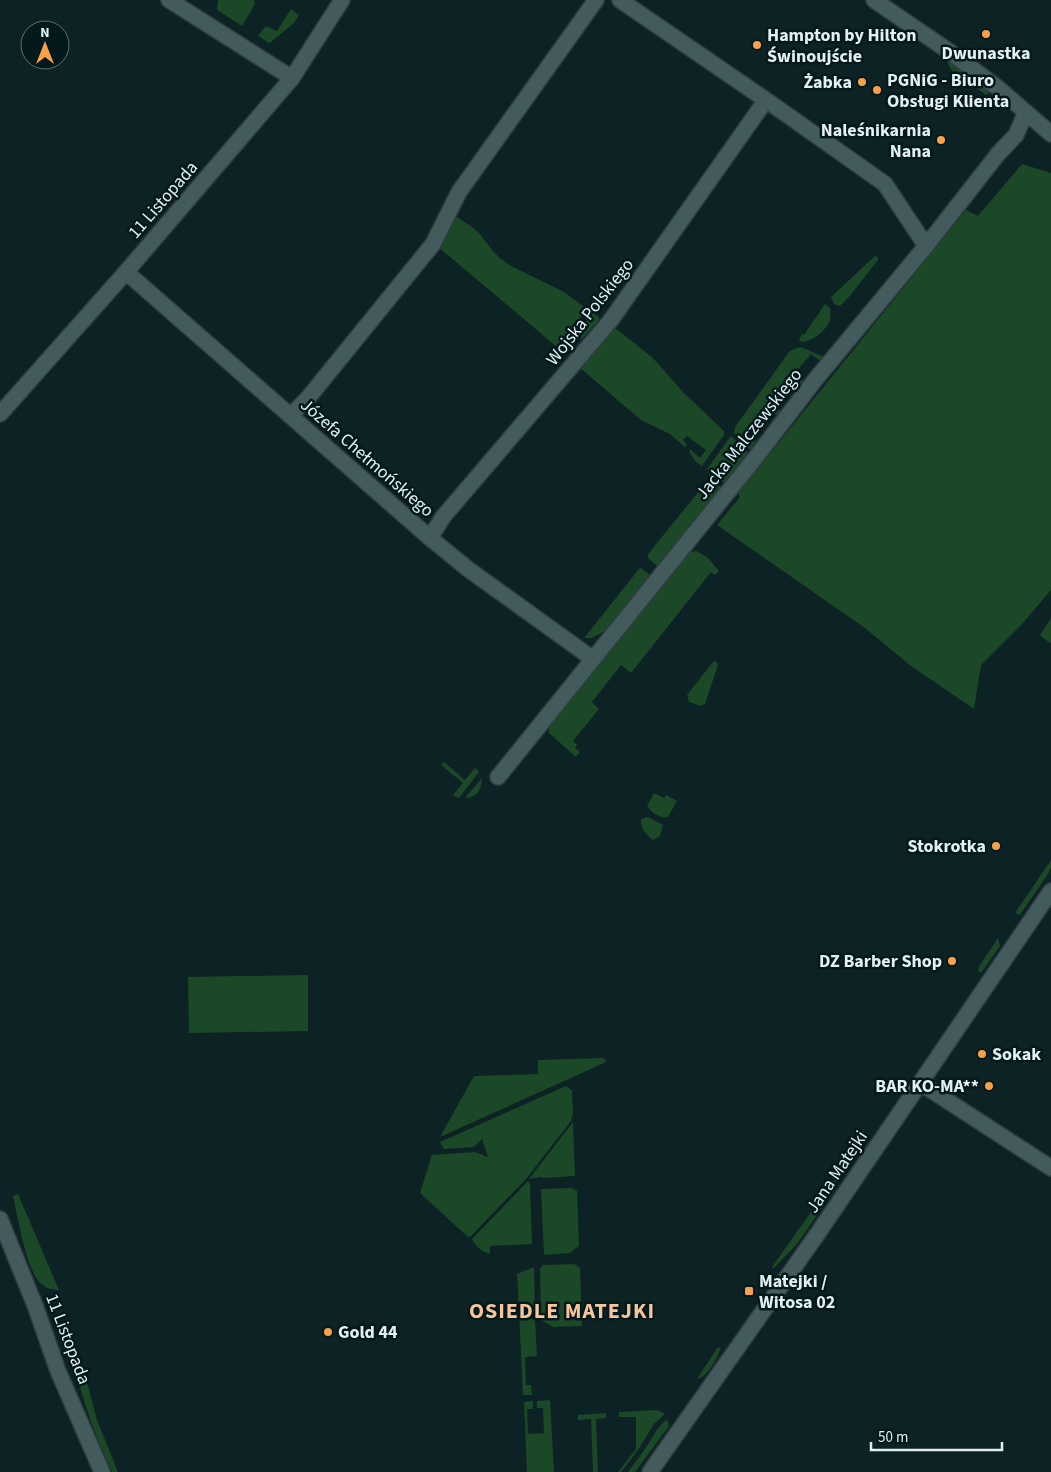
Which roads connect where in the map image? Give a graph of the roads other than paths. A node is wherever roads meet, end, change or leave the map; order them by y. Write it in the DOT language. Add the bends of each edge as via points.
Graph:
graph roads {
  1 [pos="169,0"];
  2 [pos="342,0"];
  3 [pos="596,0"];
  4 [pos="620,0"];
  5 [pos="874,0"];
  6 [pos="292,78"];
  7 [pos="766,100"];
  8 [pos="1026,112"];
  9 [pos="1051,134"];
  10 [pos="926,246"];
  11 [pos="126,272"];
  12 [pos="0,414"];
  13 [pos="290,416"];
  14 [pos="430,538"];
  15 [pos="594,659"];
  16 [pos="498,777"];
  17 [pos="1051,891"];
  18 [pos="920,1083"];
  19 [pos="1051,1168"];
  20 [pos="0,1219"];
  21 [pos="102,1472"];
  22 [pos="650,1472"];
  1 -- 6 [label="street"];
  2 -- 6 [label="street, 11 Listopada"];
  3 -- 13 [label="street" via="459,192 433,244"];
  4 -- 7 [label="street"];
  5 -- 8 [label="street" via="950,52"];
  6 -- 11 [label="street, 11 Listopada"];
  7 -- 10 [label="street" via="885,184"];
  7 -- 14 [label="street, Wojska Polskiego" via="611,320 443,518"];
  8 -- 9 [label="street"];
  8 -- 10 [label="street, Jacka Malczewskiego" via="1016,135"];
  10 -- 15 [label="street, Jacka Malczewskiego" via="815,380"];
  11 -- 12 [label="street, 11 Listopada"];
  11 -- 13 [label="street, Józefa Chełmońskiego"];
  13 -- 14 [label="street, Józefa Chełmońskiego"];
  14 -- 15 [label="street, Józefa Chełmońskiego"];
  15 -- 16 [label="street, Jacka Malczewskiego"];
  17 -- 18 [label="street, Jana Matejki"];
  18 -- 19 [label="street"];
  18 -- 22 [label="street, Jana Matejki"];
  20 -- 21 [label="street, 11 Listopada" via="58,1371"];
}
